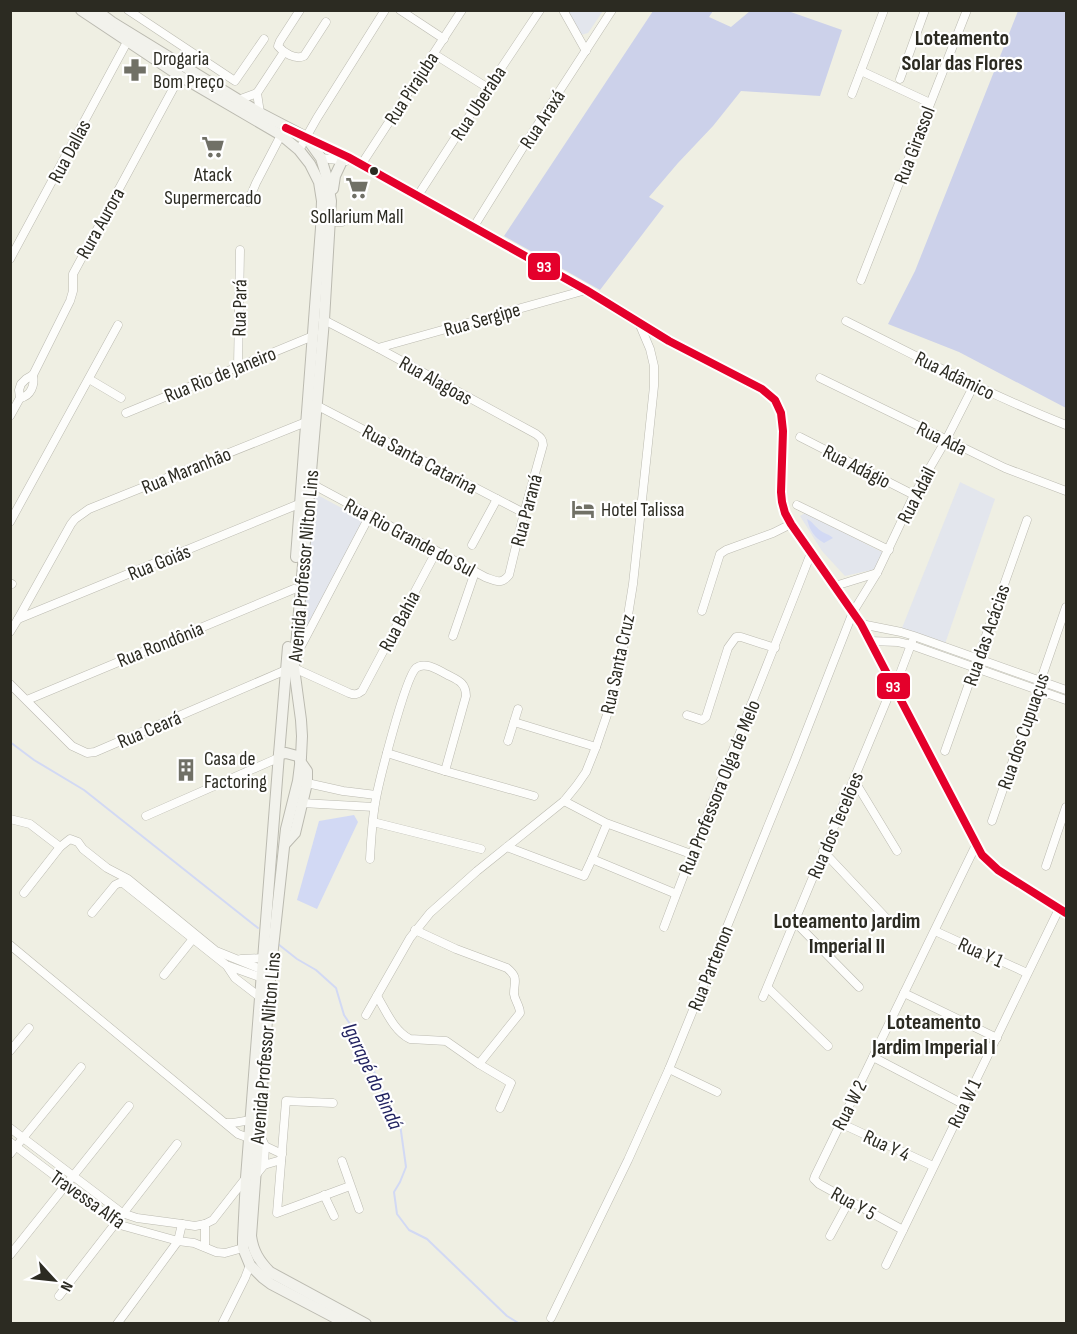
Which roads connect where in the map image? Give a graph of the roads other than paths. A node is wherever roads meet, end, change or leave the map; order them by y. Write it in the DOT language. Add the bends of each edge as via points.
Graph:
graph roads {
  1 [pos="81,10"];
  2 [pos="96,10"];
  3 [pos="128,10"];
  4 [pos="300,10"];
  5 [pos="386,10"];
  6 [pos="400,10"];
  7 [pos="462,10"];
  8 [pos="540,10"];
  9 [pos="564,10"];
  10 [pos="612,10"];
  11 [pos="884,10"];
  12 [pos="925,10"];
  13 [pos="967,10"];
  14 [pos="326,22"];
  15 [pos="264,39"];
  16 [pos="444,39"];
  17 [pos="127,42"];
  18 [pos="586,51"];
  19 [pos="284,52"];
  20 [pos="434,54"];
  21 [pos="861,71"];
  22 [pos="180,76"];
  23 [pos="900,79"];
  24 [pos="488,88"];
  25 [pos="257,93"];
  26 [pos="852,94"];
  27 [pos="238,100"];
  28 [pos="930,103"];
  29 [pos="260,113"];
  30 [pos="281,135"];
  31 [pos="306,137"];
  32 [pos="299,150"];
  33 [pos="321,158"];
  34 [pos="342,161"];
  35 [pos="357,163"];
  36 [pos="417,197"];
  37 [pos="331,201"];
  38 [pos="248,202"];
  39 [pos="330,222"];
  40 [pos="342,222"];
  41 [pos="473,228"];
  42 [pos="240,250"];
  43 [pos="10,259"];
  44 [pos="861,280"];
  45 [pos="586,290"];
  46 [pos="324,320"];
  47 [pos="846,321"];
  48 [pos="639,323"];
  49 [pos="118,325"];
  50 [pos="313,336"];
  51 [pos="378,348"];
  52 [pos="238,367"];
  53 [pos="820,378"];
  54 [pos="89,379"];
  55 [pos="974,385"];
  56 [pos="121,398"];
  57 [pos="316,405"];
  58 [pos="126,413"];
  59 [pos="10,416"];
  60 [pos="306,422"];
  61 [pos="1066,425"];
  62 [pos="800,437"];
  63 [pos="946,440"];
  64 [pos="543,445"];
  65 [pos="310,483"];
  66 [pos="1066,491"];
  67 [pos="914,495"];
  68 [pos="497,498"];
  69 [pos="299,504"];
  70 [pos="797,505"];
  71 [pos="524,513"];
  72 [pos="370,515"];
  73 [pos="1027,520"];
  74 [pos="10,522"];
  75 [pos="791,524"];
  76 [pos="472,545"];
  77 [pos="889,550"];
  78 [pos="436,552"];
  79 [pos="811,553"];
  80 [pos="475,572"];
  81 [pos="877,573"];
  82 [pos="509,576"];
  83 [pos="835,586"];
  84 [pos="294,589"];
  85 [pos="1066,607"];
  86 [pos="702,611"];
  87 [pos="854,612"];
  88 [pos="18,619"];
  89 [pos="861,624"];
  90 [pos="10,632"];
  91 [pos="453,636"];
  92 [pos="914,636"];
  93 [pos="870,641"];
  94 [pos="911,645"];
  95 [pos="775,648"];
  96 [pos="977,659"];
  97 [pos="292,665"];
  98 [pos="974,668"];
  99 [pos="901,671"];
  100 [pos="1040,681"];
  101 [pos="10,684"];
  102 [pos="893,685"];
  103 [pos="1037,690"];
  104 [pos="1066,690"];
  105 [pos="27,700"];
  106 [pos="1066,700"];
  107 [pos="518,709"];
  108 [pos="687,716"];
  109 [pos="514,722"];
  110 [pos="281,735"];
  111 [pos="302,736"];
  112 [pos="508,741"];
  113 [pos="596,747"];
  114 [pos="945,751"];
  115 [pos="387,753"];
  116 [pos="278,756"];
  117 [pos="301,759"];
  118 [pos="445,771"];
  119 [pos="854,780"];
  120 [pos="307,783"];
  121 [pos="343,790"];
  122 [pos="376,795"];
  123 [pos="534,796"];
  124 [pos="564,801"];
  125 [pos="302,803"];
  126 [pos="328,804"];
  127 [pos="374,807"];
  128 [pos="1066,807"];
  129 [pos="146,816"];
  130 [pos="10,819"];
  131 [pos="992,821"];
  132 [pos="373,822"];
  133 [pos="606,826"];
  134 [pos="285,844"];
  135 [pos="976,845"];
  136 [pos="60,847"];
  137 [pos="507,847"];
  138 [pos="481,849"];
  139 [pos="823,851"];
  140 [pos="897,851"];
  141 [pos="691,854"];
  142 [pos="370,859"];
  143 [pos="592,859"];
  144 [pos="1046,866"];
  145 [pos="24,893"];
  146 [pos="674,893"];
  147 [pos="1063,911"];
  148 [pos="92,914"];
  149 [pos="888,920"];
  150 [pos="795,922"];
  151 [pos="664,927"];
  152 [pos="416,930"];
  153 [pos="270,931"];
  154 [pos="935,931"];
  155 [pos="192,940"];
  156 [pos="10,945"];
  157 [pos="269,945"];
  158 [pos="264,958"];
  159 [pos="239,960"];
  160 [pos="226,965"];
  161 [pos="1027,973"];
  162 [pos="263,974"];
  163 [pos="164,975"];
  164 [pos="860,987"];
  165 [pos="768,988"];
  166 [pos="904,993"];
  167 [pos="377,996"];
  168 [pos="763,997"];
  169 [pos="261,998"];
  170 [pos="366,1015"];
  171 [pos="29,1028"];
  172 [pos="997,1038"];
  173 [pos="828,1047"];
  174 [pos="10,1051"];
  175 [pos="873,1057"];
  176 [pos="479,1064"];
  177 [pos="81,1066"];
  178 [pos="669,1069"];
  179 [pos="717,1092"];
  180 [pos="333,1103"];
  181 [pos="963,1104"];
  182 [pos="129,1106"];
  183 [pos="500,1108"];
  184 [pos="251,1120"];
  185 [pos="226,1123"];
  186 [pos="840,1123"];
  187 [pos="10,1128"];
  188 [pos="259,1130"];
  189 [pos="23,1138"];
  190 [pos="249,1138"];
  191 [pos="14,1144"];
  192 [pos="177,1144"];
  193 [pos="266,1146"];
  194 [pos="10,1154"];
  195 [pos="281,1157"];
  196 [pos="342,1161"];
  197 [pos="264,1165"];
  198 [pos="933,1166"];
  199 [pos="817,1170"];
  200 [pos="72,1176"];
  201 [pos="251,1177"];
  202 [pos="66,1185"];
  203 [pos="350,1186"];
  204 [pos="324,1195"];
  205 [pos="849,1201"];
  206 [pos="359,1209"];
  207 [pos="122,1213"];
  208 [pos="334,1216"];
  209 [pos="156,1221"];
  210 [pos="115,1222"];
  211 [pos="182,1224"];
  212 [pos="205,1224"];
  213 [pos="903,1230"];
  214 [pos="155,1234"];
  215 [pos="830,1236"];
  216 [pos="178,1241"];
  217 [pos="205,1247"];
  218 [pos="243,1248"];
  219 [pos="10,1255"];
  220 [pos="250,1265"];
  221 [pos="886,1265"];
  222 [pos="59,1296"];
  223 [pos="551,1318"];
  224 [pos="117,1323"];
  225 [pos="222,1323"];
  226 [pos="347,1323"];
  227 [pos="366,1323"];
  1 -- 17 [label="main road, Avenida Professor Nilton Lins"];
  2 -- 27 [label="main road, Avenida Professor Nilton Lins"];
  3 -- 15 [label="street" via="236,81"];
  4 -- 19 [label="street" via="278,46"];
  5 -- 31 [label="street"];
  6 -- 16 [label="street"];
  7 -- 16 [label="street, Rua Pirajuba"];
  8 -- 24 [label="street, Rua Uberaba"];
  9 -- 18 [label="street"];
  10 -- 18 [label="street, Rua Araxá"];
  11 -- 21 [label="street"];
  12 -- 23 [label="street"];
  13 -- 28 [label="street, Rua Girassol"];
  14 -- 19 [label="street" via="304,56 297,58"];
  16 -- 20 [label="street, Rua Pirajuba"];
  17 -- 22 [label="main road, Avenida Professor Nilton Lins"];
  17 -- 43 [label="street, Rua Dallas"];
  18 -- 41 [label="street, Rua Araxá"];
  19 -- 25 [label="street"];
  20 -- 24 [label="street"];
  20 -- 35 [label="street, Rua Pirajuba"];
  21 -- 26 [label="street"];
  21 -- 28 [label="street"];
  22 -- 30 [label="main road, Avenida Professor Nilton Lins"];
  22 -- 59 [label="street, Rura Aurora" via="73,273 70,301 33,375 21,384 20,398"];
  24 -- 36 [label="street, Rua Uberaba"];
  25 -- 27 [label="street"];
  25 -- 29 [label="street"];
  27 -- 29 [label="main road, Avenida Professor Nilton Lins"];
  28 -- 44 [label="street, Rua Girassol"];
  29 -- 31 [label="main road, Avenida Professor Nilton Lins"];
  30 -- 32 [label="main road, Avenida Professor Nilton Lins"];
  30 -- 38 [label="street"];
  31 -- 32 [label="street"];
  31 -- 33 [label="main road, Avenida Professor Nilton Lins"];
  31 -- 35 [label="street"];
  32 -- 50 [label="main road, Avenida Professor Nilton Lins" via="319,182 322,201"];
  33 -- 34 [label="street"];
  33 -- 37 [label="main road, Avenida Professor Nilton Lins"];
  34 -- 35 [label="street"];
  34 -- 37 [label="main road" via="334,176"];
  35 -- 36 [label="street"];
  36 -- 41 [label="street"];
  37 -- 39 [label="main road, Avenida Professor Nilton Lins"];
  39 -- 40 [label="street"];
  39 -- 46 [label="main road, Avenida Professor Nilton Lins" via="333,238"];
  41 -- 45 [label="street"];
  42 -- 52 [label="street, Rua Pará"];
  45 -- 48 [label="street"];
  45 -- 51 [label="street, Rua Sergipe"];
  46 -- 51 [label="street, Rua Alagoas"];
  46 -- 57 [label="main road, Avenida Professor Nilton Lins"];
  47 -- 55 [label="street, Rua Adâmico"];
  48 -- 75 [label="street" via="762,389 775,400 783,431 782,502"];
  48 -- 113 [label="street, Rua Santa Cruz" via="654,366 649,441 621,659"];
  49 -- 54 [label="street"];
  50 -- 52 [label="street, Rua Rio de Janeiro"];
  50 -- 60 [label="main road, Avenida Professor Nilton Lins"];
  51 -- 64 [label="street, Rua Alagoas" via="536,434"];
  52 -- 58 [label="street, Rua Rio de Janeiro"];
  53 -- 63 [label="street, Rua Ada"];
  54 -- 56 [label="street"];
  54 -- 74 [label="street"];
  55 -- 61 [label="street, Rua Adâmico"];
  55 -- 63 [label="street, Rua Adail"];
  57 -- 65 [label="main road, Avenida Professor Nilton Lins"];
  57 -- 68 [label="street, Rua Santa Catarina"];
  60 -- 69 [label="main road, Avenida Professor Nilton Lins"];
  60 -- 88 [label="street, Rua Maranhão" via="89,509 71,524"];
  62 -- 67 [label="street, Rua Adágio"];
  63 -- 66 [label="street, Rua Ada"];
  63 -- 67 [label="street, Rua Adail"];
  64 -- 71 [label="street, Rua Paraná"];
  65 -- 72 [label="street, Rua Rio Grande do Sul"];
  65 -- 97 [label="main road, Avenida Professor Nilton Lins"];
  67 -- 77 [label="street, Rua Adail"];
  68 -- 71 [label="street, Rua Santa Catarina"];
  68 -- 76 [label="street"];
  69 -- 84 [label="main road, Avenida Professor Nilton Lins"];
  69 -- 88 [label="street, Rua Goiás"];
  70 -- 77 [label="street"];
  71 -- 82 [label="street, Rua Paraná"];
  72 -- 78 [label="street, Rua Rio Grande do Sul"];
  72 -- 97 [label="street"];
  73 -- 96 [label="street, Rua das Acácias"];
  75 -- 79 [label="street"];
  75 -- 86 [label="street" via="720,554"];
  77 -- 81 [label="street, Rua Adail"];
  78 -- 80 [label="street, Rua Rio Grande do Sul"];
  78 -- 97 [label="street, Rua Bahia" via="362,691 354,695"];
  79 -- 83 [label="street"];
  79 -- 95 [label="street, Rua Professora Olga de Melo"];
  80 -- 82 [label="street, Rua Rio Grande do Sul" via="498,582"];
  80 -- 91 [label="street"];
  81 -- 83 [label="street"];
  81 -- 87 [label="street, Rua Adail"];
  83 -- 87 [label="street"];
  84 -- 97 [label="main road, Avenida Professor Nilton Lins"];
  84 -- 105 [label="street, Rua Rondônia"];
  85 -- 100 [label="street, Rua dos Cupuaçus"];
  87 -- 89 [label="street"];
  87 -- 178 [label="street, Rua Partenon"];
  88 -- 90 [label="street"];
  89 -- 92 [label="street"];
  89 -- 93 [label="street"];
  92 -- 94 [label="street"];
  92 -- 96 [label="street"];
  93 -- 94 [label="street"];
  93 -- 102 [label="street"];
  94 -- 98 [label="street"];
  94 -- 99 [label="street"];
  95 -- 108 [label="street, Rua Professora Olga de Melo" via="736,637 728,648 704,719"];
  95 -- 141 [label="street, Rua Professora Olga de Melo"];
  96 -- 98 [label="street, Rua das Acácias"];
  96 -- 100 [label="street"];
  97 -- 105 [label="street, Rua Ceará" via="95,752 72,746"];
  97 -- 110 [label="main road, Avenida Professor Nilton Lins"];
  97 -- 111 [label="main road, Avenida Professor Nilton Lins"];
  98 -- 103 [label="street"];
  98 -- 114 [label="street, Rua das Acácias"];
  100 -- 103 [label="street, Rua dos Cupuaçus"];
  100 -- 104 [label="street"];
  101 -- 105 [label="street"];
  102 -- 119 [label="street, Rua dos Tecelões"];
  102 -- 135 [label="street"];
  103 -- 106 [label="street"];
  103 -- 131 [label="street, Rua dos Cupuaçus"];
  107 -- 109 [label="street"];
  109 -- 112 [label="street"];
  109 -- 113 [label="street"];
  110 -- 111 [label="main road"];
  110 -- 116 [label="main road, Avenida Professor Nilton Lins"];
  111 -- 117 [label="main road, Avenida Professor Nilton Lins"];
  113 -- 124 [label="street, Rua Santa Cruz" via="586,772"];
  115 -- 118 [label="street"];
  115 -- 118 [label="street" via="414,671 424,665 437,669 462,683 466,691"];
  115 -- 122 [label="street"];
  116 -- 117 [label="main road" via="286,753"];
  116 -- 129 [label="street"];
  116 -- 153 [label="main road, Avenida Professor Nilton Lins"];
  117 -- 120 [label="main road"];
  117 -- 134 [label="main road, Avenida Professor Nilton Lins"];
  118 -- 123 [label="street"];
  119 -- 139 [label="street, Rua dos Tecelões"];
  119 -- 140 [label="street"];
  120 -- 121 [label="street"];
  120 -- 125 [label="main road"];
  121 -- 122 [label="street"];
  121 -- 126 [label="street"];
  122 -- 127 [label="street"];
  124 -- 137 [label="street, Rua Santa Cruz"];
  124 -- 141 [label="street" via="606,823"];
  125 -- 126 [label="street"];
  125 -- 134 [label="main road" via="295,833"];
  126 -- 127 [label="street"];
  127 -- 132 [label="street"];
  128 -- 144 [label="street"];
  130 -- 136 [label="street" via="30,824"];
  132 -- 138 [label="street"];
  132 -- 142 [label="street"];
  133 -- 143 [label="street"];
  134 -- 153 [label="main road, Avenida Professor Nilton Lins"];
  135 -- 147 [label="street" via="998,870"];
  135 -- 154 [label="street, Rua W 2"];
  136 -- 145 [label="street"];
  136 -- 159 [label="street" via="70,838 78,842 207,945"];
  137 -- 143 [label="street" via="584,876"];
  137 -- 152 [label="street, Rua Santa Cruz" via="446,898"];
  139 -- 149 [label="street"];
  139 -- 150 [label="street, Rua dos Tecelões"];
  141 -- 151 [label="street, Rua Professora Olga de Melo"];
  143 -- 146 [label="street"];
  147 -- 161 [label="street, Rua W 1"];
  148 -- 155 [label="street" via="115,885 123,883"];
  150 -- 164 [label="street"];
  150 -- 165 [label="street, Rua dos Tecelões"];
  152 -- 167 [label="street, Rua Santa Cruz"];
  152 -- 176 [label="street" via="497,963 515,977 514,995 520,1013"];
  153 -- 157 [label="main road, Avenida Professor Nilton Lins"];
  154 -- 161 [label="street, Rua Y 1"];
  154 -- 166 [label="street, Rua W 2"];
  155 -- 160 [label="street"];
  155 -- 163 [label="street"];
  156 -- 185 [label="street"];
  157 -- 158 [label="main road, Avenida Professor Nilton Lins"];
  157 -- 188 [label="main road, Avenida Professor Nilton Lins"];
  158 -- 159 [label="street"];
  158 -- 162 [label="main road, Avenida Professor Nilton Lins"];
  159 -- 162 [label="street"];
  160 -- 162 [label="street"];
  160 -- 169 [label="street"];
  161 -- 172 [label="street, Rua W 1"];
  162 -- 169 [label="main road, Avenida Professor Nilton Lins"];
  165 -- 168 [label="street, Rua dos Tecelões"];
  165 -- 173 [label="street"];
  166 -- 172 [label="street"];
  166 -- 175 [label="street, Rua W 2"];
  167 -- 170 [label="street, Rua Santa Cruz"];
  167 -- 176 [label="street" via="405,1037 446,1041"];
  169 -- 184 [label="main road, Avenida Professor Nilton Lins"];
  171 -- 174 [label="street"];
  172 -- 181 [label="street, Rua W 1"];
  175 -- 181 [label="street"];
  175 -- 186 [label="street, Rua W 2"];
  176 -- 183 [label="street" via="511,1083"];
  177 -- 189 [label="street"];
  178 -- 179 [label="street"];
  178 -- 223 [label="street, Rua Partenon"];
  180 -- 195 [label="street" via="286,1101"];
  181 -- 198 [label="street, Rua W 1"];
  182 -- 200 [label="street"];
  184 -- 185 [label="street"];
  184 -- 190 [label="main road, Avenida Professor Nilton Lins"];
  185 -- 190 [label="street"];
  186 -- 198 [label="street, Rua Y 4"];
  186 -- 199 [label="street, Rua W 2"];
  187 -- 189 [label="street"];
  188 -- 193 [label="street"];
  188 -- 201 [label="main road, Avenida Professor Nilton Lins"];
  189 -- 191 [label="street"];
  189 -- 200 [label="street"];
  190 -- 201 [label="main road, Avenida Professor Nilton Lins"];
  191 -- 194 [label="street"];
  191 -- 202 [label="street, Travessa Alfa"];
  192 -- 207 [label="street"];
  193 -- 195 [label="street"];
  193 -- 197 [label="street"];
  195 -- 197 [label="street"];
  195 -- 204 [label="street" via="277,1213"];
  196 -- 203 [label="street"];
  197 -- 201 [label="street"];
  198 -- 213 [label="street, Rua W 1"];
  199 -- 205 [label="street, Rua Y 5" via="816,1182"];
  200 -- 202 [label="street"];
  200 -- 207 [label="street"];
  201 -- 212 [label="street"];
  201 -- 218 [label="main road, Avenida Professor Nilton Lins"];
  201 -- 227 [label="main road, Avenida Professor Nilton Lins" via="252,1246 262,1264 280,1278"];
  202 -- 210 [label="street, Travessa Alfa"];
  202 -- 219 [label="street"];
  203 -- 204 [label="street"];
  203 -- 206 [label="street"];
  204 -- 208 [label="street"];
  205 -- 213 [label="street, Rua Y 5"];
  205 -- 215 [label="street"];
  207 -- 209 [label="street"];
  207 -- 210 [label="street"];
  209 -- 211 [label="street"];
  209 -- 214 [label="street"];
  210 -- 214 [label="street, Travessa Alfa"];
  210 -- 222 [label="street"];
  211 -- 212 [label="street"];
  211 -- 216 [label="street"];
  212 -- 217 [label="street"];
  213 -- 221 [label="street, Rua W 1"];
  214 -- 216 [label="street, Travessa Alfa"];
  216 -- 217 [label="street, Travessa Alfa"];
  216 -- 224 [label="street"];
  217 -- 218 [label="street, Travessa Alfa" via="225,1253"];
  218 -- 220 [label="main road, Avenida Professor Nilton Lins"];
  220 -- 225 [label="street"];
  220 -- 226 [label="main road, Avenida Professor Nilton Lins" via="272,1284"];
}
